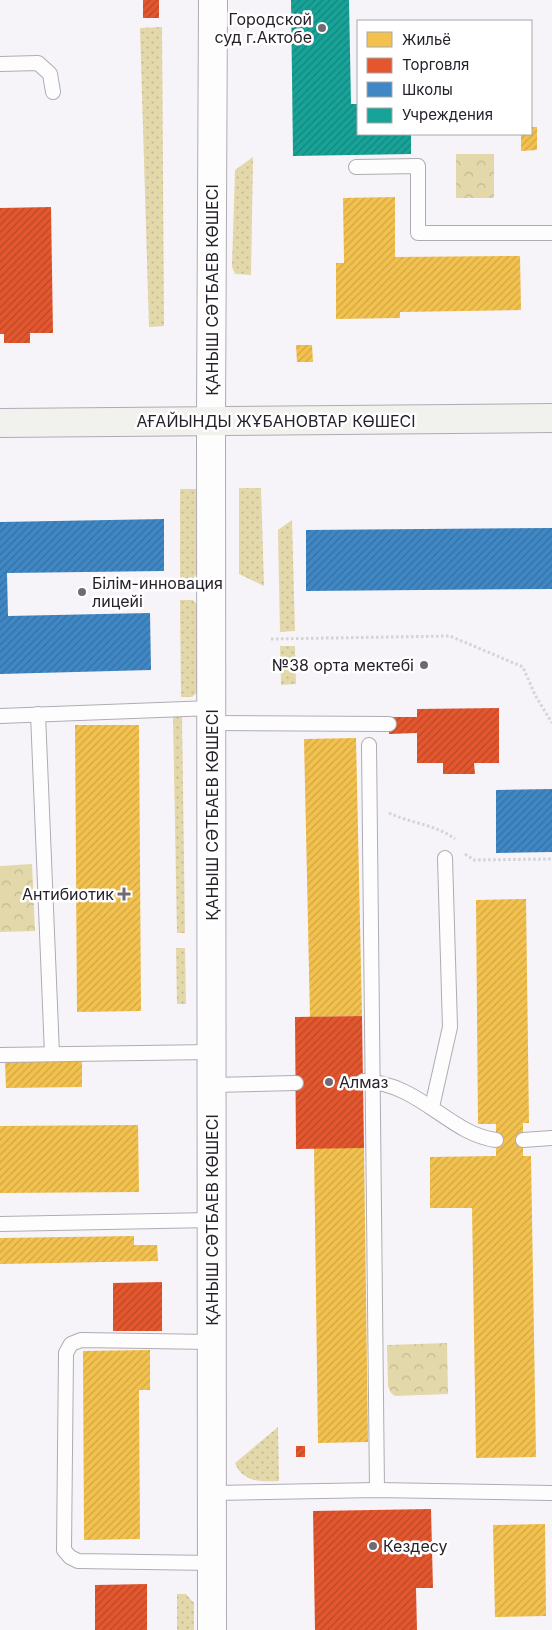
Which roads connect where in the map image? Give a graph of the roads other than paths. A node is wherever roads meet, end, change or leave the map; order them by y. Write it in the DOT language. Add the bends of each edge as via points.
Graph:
graph roads {
  1 [pos="214,0"];
  2 [pos="0,64"];
  3 [pos="53,92"];
  4 [pos="356,167"];
  5 [pos="552,233"];
  6 [pos="552,418"];
  7 [pos="211,421"];
  8 [pos="0,423"];
  9 [pos="38,714"];
  10 [pos="212,715"];
  11 [pos="0,716"];
  12 [pos="389,724"];
  13 [pos="369,745"];
  14 [pos="446,858"];
  15 [pos="212,1052"];
  16 [pos="52,1054"];
  17 [pos="0,1055"];
  18 [pos="369,1082"];
  19 [pos="296,1083"];
  20 [pos="212,1085"];
  21 [pos="432,1107"];
  22 [pos="552,1138"];
  23 [pos="496,1140"];
  24 [pos="523,1140"];
  25 [pos="212,1220"];
  26 [pos="0,1224"];
  27 [pos="212,1342"];
  28 [pos="378,1490"];
  29 [pos="212,1493"];
  30 [pos="552,1493"];
  31 [pos="212,1563"];
  32 [pos="212,1630"];
  1 -- 7 [label="street, ҚАНЫШ СӘТБАЕВ КӨШЕСІ"];
  2 -- 3 [label="lane" via="38,63 50,74"];
  4 -- 5 [label="lane" via="418,166 418,233"];
  6 -- 7 [label="street, АҒАЙЫНДЫ ЖҰБАНОВТАР КӨШЕСІ"];
  7 -- 8 [label="street, АҒАЙЫНДЫ ЖҰБАНОВТАР КӨШЕСІ"];
  7 -- 10 [label="street, ҚАНЫШ СӘТБАЕВ КӨШЕСІ"];
  9 -- 10 [label="lane"];
  9 -- 11 [label="lane"];
  9 -- 16 [label="lane"];
  10 -- 12 [label="lane"];
  10 -- 15 [label="street, ҚАНЫШ СӘТБАЕВ КӨШЕСІ"];
  13 -- 18 [label="lane"];
  14 -- 21 [label="lane" via="450,1028"];
  15 -- 16 [label="lane"];
  15 -- 20 [label="street, ҚАНЫШ СӘТБАЕВ КӨШЕСІ"];
  16 -- 17 [label="lane"];
  18 -- 21 [label="lane" via="413,1095"];
  18 -- 28 [label="lane"];
  19 -- 20 [label="lane"];
  20 -- 25 [label="street, ҚАНЫШ СӘТБАЕВ КӨШЕСІ"];
  21 -- 23 [label="lane" via="480,1138"];
  22 -- 24 [label="lane"];
  25 -- 26 [label="lane"];
  25 -- 27 [label="street, ҚАНЫШ СӘТБАЕВ КӨШЕСІ"];
  27 -- 29 [label="street, ҚАНЫШ СӘТБАЕВ КӨШЕСІ"];
  27 -- 31 [label="lane" via="81,1340 71,1344 66,1353 64,1550 78,1561"];
  28 -- 29 [label="lane"];
  28 -- 30 [label="lane"];
  29 -- 31 [label="street, ҚАНЫШ СӘТБАЕВ КӨШЕСІ"];
  31 -- 32 [label="street, ҚАНЫШ СӘТБАЕВ КӨШЕСІ"];
}
